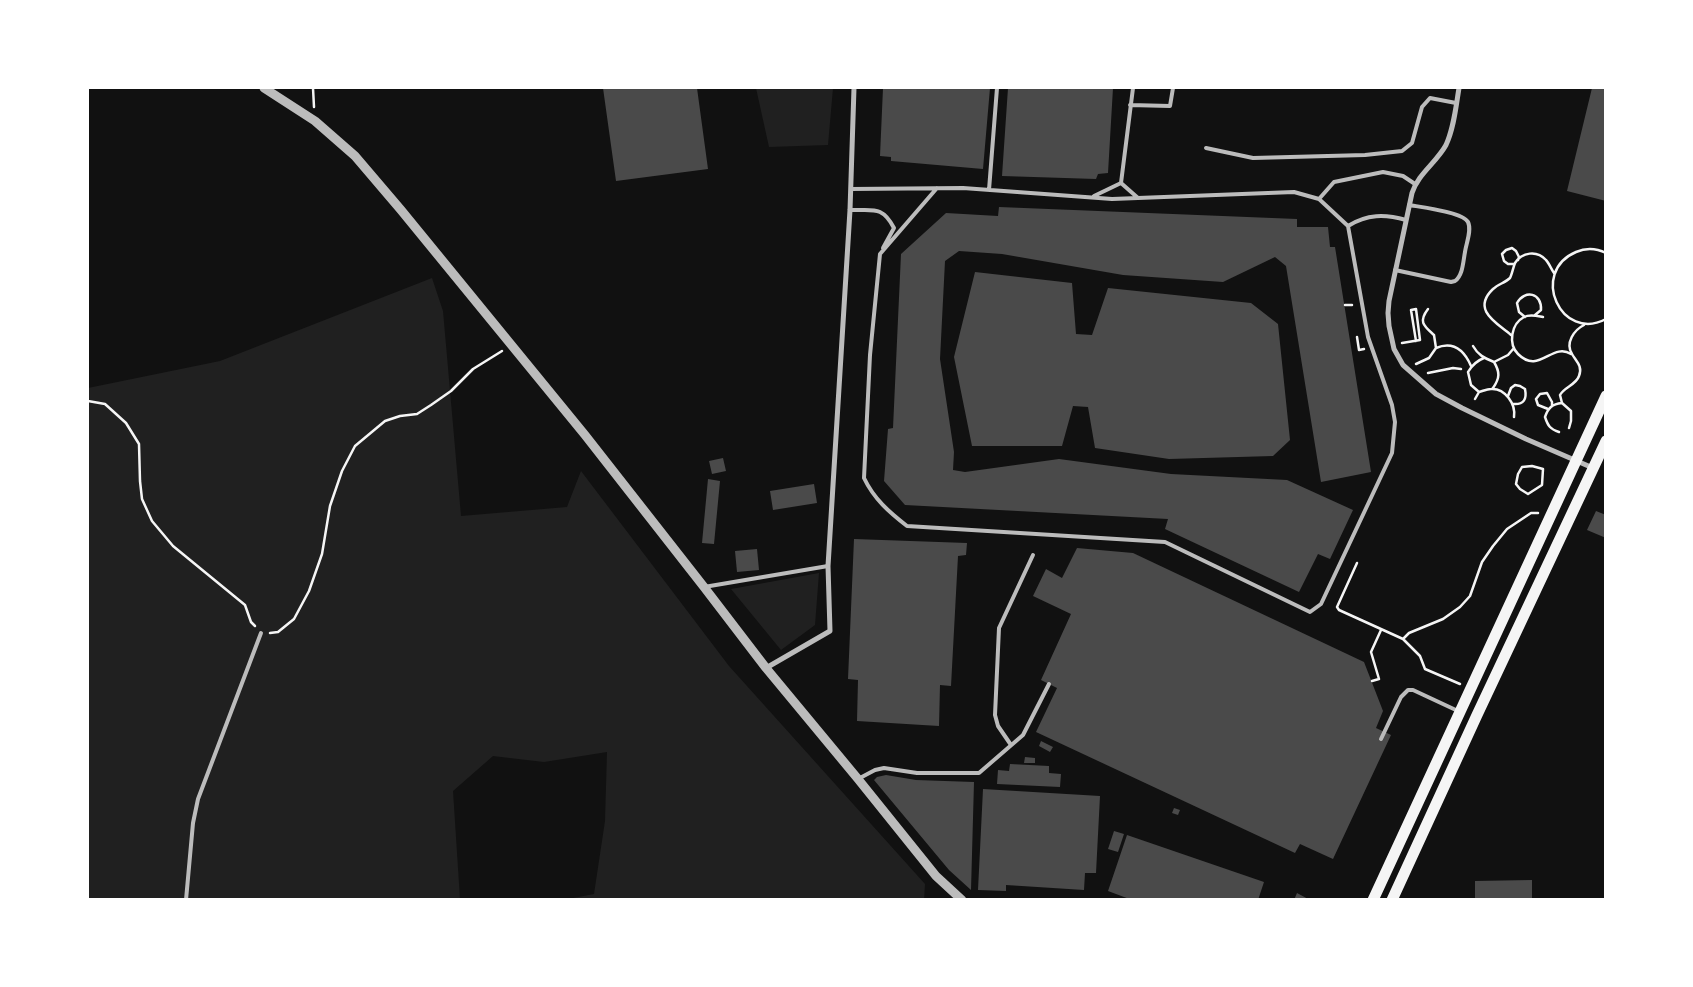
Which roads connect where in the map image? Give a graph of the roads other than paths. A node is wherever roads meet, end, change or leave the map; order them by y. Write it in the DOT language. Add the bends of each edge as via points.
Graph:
graph roads {
  1 [pos="264,88"];
  2 [pos="854,88"];
  3 [pos="997,88"];
  4 [pos="1133,88"];
  5 [pos="1173,88"];
  6 [pos="1459,88"];
  7 [pos="1456,104"];
  8 [pos="1130,105"];
  9 [pos="1206,148"];
  10 [pos="1121,183"];
  11 [pos="1415,184"];
  12 [pos="937,188"];
  13 [pos="851,189"];
  14 [pos="988,190"];
  15 [pos="1092,197"];
  16 [pos="1138,198"];
  17 [pos="1319,199"];
  18 [pos="1409,205"];
  19 [pos="850,210"];
  20 [pos="1406,220"];
  21 [pos="1348,226"];
  22 [pos="880,254"];
  23 [pos="1395,270"];
  24 [pos="1606,396"];
  25 [pos="1606,441"];
  26 [pos="1575,460"];
  27 [pos="1593,468"];
  28 [pos="1033,555"];
  29 [pos="828,566"];
  30 [pos="704,586"];
  31 [pos="261,633"];
  32 [pos="766,668"];
  33 [pos="1049,684"];
  34 [pos="1460,712"];
  35 [pos="1381,739"];
  36 [pos="1011,745"];
  37 [pos="858,779"];
  38 [pos="186,900"];
  39 [pos="962,900"];
  40 [pos="1373,900"];
  41 [pos="1392,900"];
  1 -- 30 [label="street" via="315,121 355,156 512,345"];
  2 -- 13 [label="street"];
  3 -- 14 [label="lane"];
  4 -- 8 [label="lane"];
  5 -- 8 [label="lane" via="1170,106"];
  6 -- 7 [label="street"];
  7 -- 9 [label="lane" via="1430,98 1422,107 1412,143 1402,151 1253,158"];
  7 -- 11 [label="street" via="1445,146"];
  8 -- 10 [label="lane"];
  10 -- 15 [label="lane"];
  10 -- 16 [label="lane"];
  11 -- 17 [label="lane" via="1404,176 1383,172 1334,182"];
  11 -- 18 [label="street"];
  12 -- 13 [label="lane"];
  12 -- 14 [label="lane"];
  12 -- 22 [label="lane"];
  13 -- 19 [label="street"];
  14 -- 15 [label="lane"];
  15 -- 16 [label="lane"];
  16 -- 17 [label="lane" via="1294,192"];
  17 -- 21 [label="lane"];
  18 -- 20 [label="street"];
  18 -- 23 [label="lane" via="1464,217 1470,229 1460,275 1455,281"];
  19 -- 22 [label="lane" via="878,211 888,215 894,228"];
  19 -- 29 [label="street"];
  20 -- 21 [label="lane" via="1388,215 1359,219"];
  20 -- 23 [label="street"];
  21 -- 22 [label="lane" via="1368,337 1392,404 1395,422 1392,453 1321,604 1310,612 1165,542 907,526 886,510 864,478 870,355"];
  23 -- 26 [label="street" via="1389,301 1389,326 1394,349 1403,365 1436,394 1526,440"];
  24 -- 26 [label="highway"];
  25 -- 27 [label="highway"];
  26 -- 27 [label="street"];
  26 -- 34 [label="highway"];
  27 -- 41 [label="highway"];
  28 -- 36 [label="lane" via="999,628 995,715 998,726"];
  29 -- 30 [label="lane"];
  29 -- 32 [label="street" via="830,630"];
  30 -- 32 [label="street"];
  31 -- 38 [label="lane" via="198,799"];
  32 -- 37 [label="street"];
  33 -- 36 [label="lane" via="1023,735"];
  34 -- 35 [label="lane" via="1408,690 1401,697"];
  34 -- 40 [label="highway"];
  36 -- 37 [label="lane" via="979,774 917,773 884,768"];
  37 -- 39 [label="street" via="936,876"];
}
